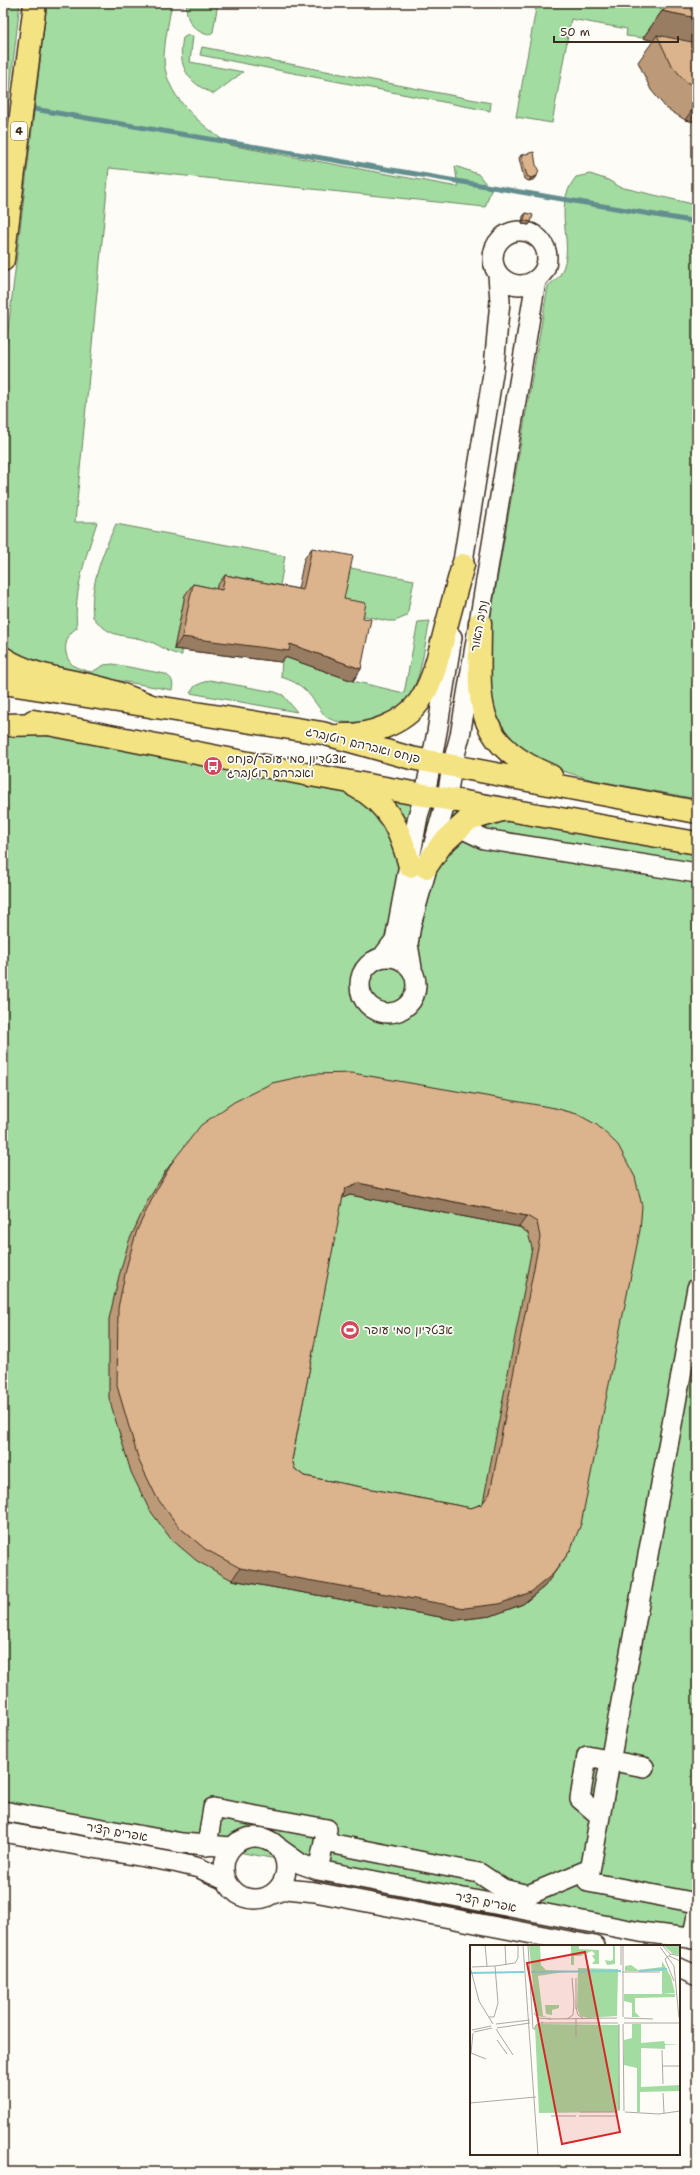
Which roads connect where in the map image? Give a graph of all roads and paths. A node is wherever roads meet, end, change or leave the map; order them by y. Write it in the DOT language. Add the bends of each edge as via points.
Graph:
graph roads {
  1 [pos="35,3"];
  2 [pos="3,260"];
  3 [pos="498,275"];
  4 [pos="536,281"];
  5 [pos="463,565"];
  6 [pos="480,623"];
  7 [pos="3,658"];
  8 [pos="3,683"];
  9 [pos="154,707"];
  10 [pos="3,717"];
  11 [pos="52,724"];
  12 [pos="3,725"];
  13 [pos="322,733"];
  14 [pos="430,762"];
  15 [pos="452,766"];
  16 [pos="345,781"];
  17 [pos="425,794"];
  18 [pos="607,794"];
  19 [pos="447,798"];
  20 [pos="506,809"];
  21 [pos="697,812"];
  22 [pos="459,827"];
  23 [pos="697,842"];
  24 [pos="418,867"];
  25 [pos="697,873"];
  26 [pos="383,956"];
  27 [pos="412,968"];
  28 [pos="697,1288"];
  29 [pos="610,1760"];
  30 [pos="644,1767"];
  31 [pos="3,1811"];
  32 [pos="3,1832"];
  33 [pos="324,1842"];
  34 [pos="207,1846"];
  35 [pos="231,1847"];
  36 [pos="280,1848"];
  37 [pos="318,1870"];
  38 [pos="590,1870"];
  39 [pos="227,1881"];
  40 [pos="270,1895"];
  41 [pos="697,1903"];
  42 [pos="697,1916"];
  43 [pos="695,1939"];
  44 [pos="590,1945"];
  45 [pos="680,1968"];
  46 [pos="697,1976"];
  1 -- 2 [label="main road, 4"];
  3 -- 4 [label="street" via="504,281 520,286"];
  3 -- 4 [label="street" via="493,258 497,243 508,234 523,231 536,236 546,248 548,262 542,276"];
  3 -- 5 [label="street, נתיב האור" via="500,301 494,367"];
  4 -- 6 [label="street, נתיב האור"];
  5 -- 13 [label="main road" via="434,673 419,703 394,723 372,731 350,735"];
  5 -- 14 [label="street, נתיב האור"];
  6 -- 15 [label="street, נתיב האור" via="460,736"];
  6 -- 18 [label="main road" via="480,695 491,732 505,750 525,764"];
  7 -- 9 [label="main road" via="30,670 109,690"];
  8 -- 9 [label="main road, פנחס ואברהם רוטנברג"];
  9 -- 13 [label="main road, פנחס ואברהם רוטנברג"];
  10 -- 11 [label="main road"];
  11 -- 12 [label="main road"];
  11 -- 16 [label="main road"];
  13 -- 14 [label="main road, פנחס ואברהם רוטנברג"];
  14 -- 15 [label="main road, פנחס ואברהם רוטנברג"];
  14 -- 17 [label="street, נתיב האור"];
  15 -- 18 [label="main road, פנחס ואברהם רוטנברג"];
  15 -- 19 [label="street, נתיב האור"];
  16 -- 17 [label="main road"];
  16 -- 24 [label="main road" via="378,800 392,818"];
  17 -- 19 [label="main road"];
  17 -- 24 [label="street, נתיב האור" via="418,816"];
  18 -- 21 [label="main road, פנחס ואברהם רוטנברג"];
  19 -- 20 [label="main road"];
  19 -- 24 [label="street, נתיב האור"];
  20 -- 22 [label="main road" via="468,820"];
  20 -- 23 [label="main road"];
  22 -- 24 [label="main road"];
  22 -- 25 [label="street" via="484,839"];
  24 -- 26 [label="street, נתיב האור" via="395,940"];
  24 -- 27 [label="street, נתיב האור" via="408,944"];
  26 -- 27 [label="street" via="402,959"];
  26 -- 27 [label="street" via="370,963 360,980 364,1000 380,1012 396,1012 412,1001 417,986"];
  28 -- 29 [label="street"];
  29 -- 30 [label="street"];
  29 -- 38 [label="street" via="587,1756 580,1799 600,1816"];
  31 -- 34 [label="street, אפרים קציר"];
  32 -- 39 [label="street, אפרים קציר" via="178,1863 199,1868"];
  33 -- 34 [label="street" via="327,1829 213,1808"];
  33 -- 37 [label="street"];
  33 -- 38 [label="street" via="479,1873 503,1889 528,1895"];
  34 -- 35 [label="street, אפרים קציר"];
  35 -- 36 [label="street" via="239,1840 256,1837 272,1841"];
  35 -- 39 [label="street" via="224,1871"];
  36 -- 37 [label="street, אפרים קציר" via="301,1864"];
  36 -- 40 [label="street" via="285,1858 285,1874 278,1889"];
  37 -- 43 [label="street, אפרים קציר" via="640,1932"];
  38 -- 41 [label="street" via="588,1882"];
  39 -- 40 [label="street" via="233,1890 248,1898 259,1899"];
  40 -- 44 [label="street, אפרים קציר" via="287,1889 315,1892"];
  42 -- 43 [label="street"];
  45 -- 46 [label="street"];
}
